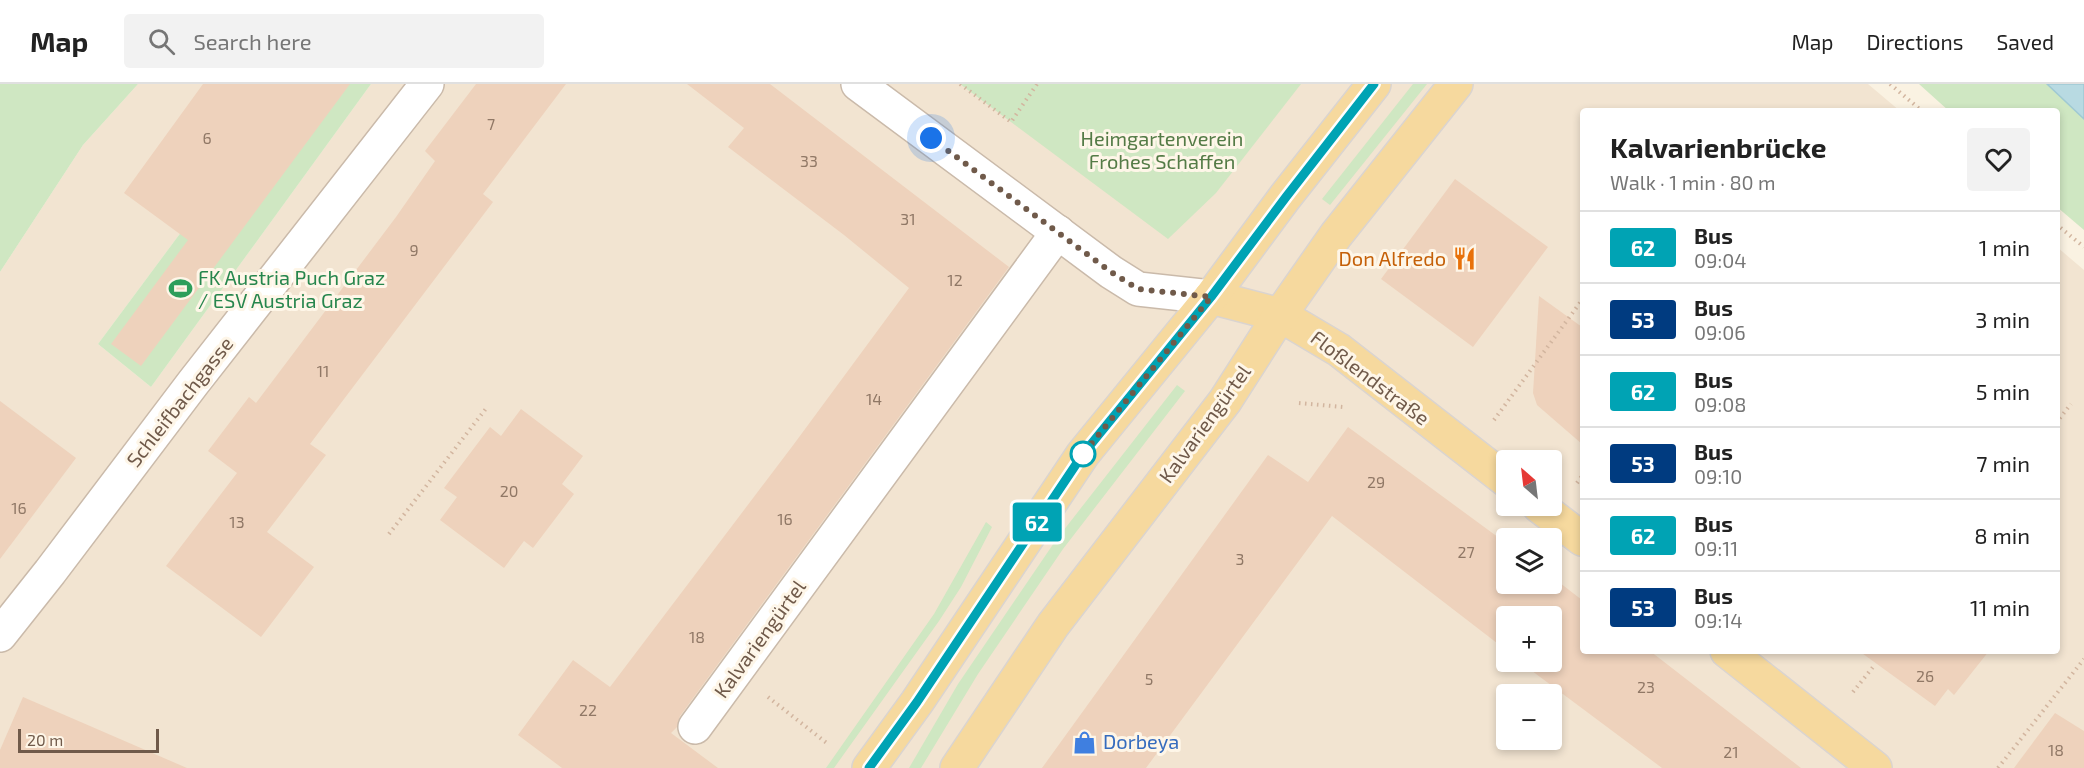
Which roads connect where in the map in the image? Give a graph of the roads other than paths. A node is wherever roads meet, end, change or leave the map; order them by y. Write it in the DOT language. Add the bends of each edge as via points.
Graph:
graph roads {
  1 [pos="427,84"];
  2 [pos="858,84"];
  3 [pos="1374,84"];
  4 [pos="1456,84"];
  5 [pos="1058,232"];
  6 [pos="1211,297"];
  7 [pos="1280,315"];
  8 [pos="1496,472"];
  9 [pos="1552,516"];
  10 [pos="1580,537"];
  11 [pos="0,635"];
  12 [pos="1731,654"];
  13 [pos="695,727"];
  14 [pos="869,768"];
  15 [pos="957,768"];
  16 [pos="1875,768"];
  1 -- 11 [label="street, Schleifbachgasse"];
  2 -- 5 [label="street, Floßlendstraße"];
  3 -- 6 [label="main road"];
  4 -- 7 [label="main road, Kalvariengürtel" via="1336,235"];
  5 -- 6 [label="street, Floßlendstraße" via="1138,289"];
  5 -- 13 [label="street, Kalvariengürtel"];
  6 -- 7 [label="main road, Floßlendstraße"];
  6 -- 14 [label="main road" via="1083,454"];
  7 -- 8 [label="main road, Floßlendstraße" via="1339,350"];
  7 -- 15 [label="main road, Kalvariengürtel" via="1225,400 1053,625"];
  9 -- 10 [label="main road"];
  12 -- 16 [label="main road"];
}
